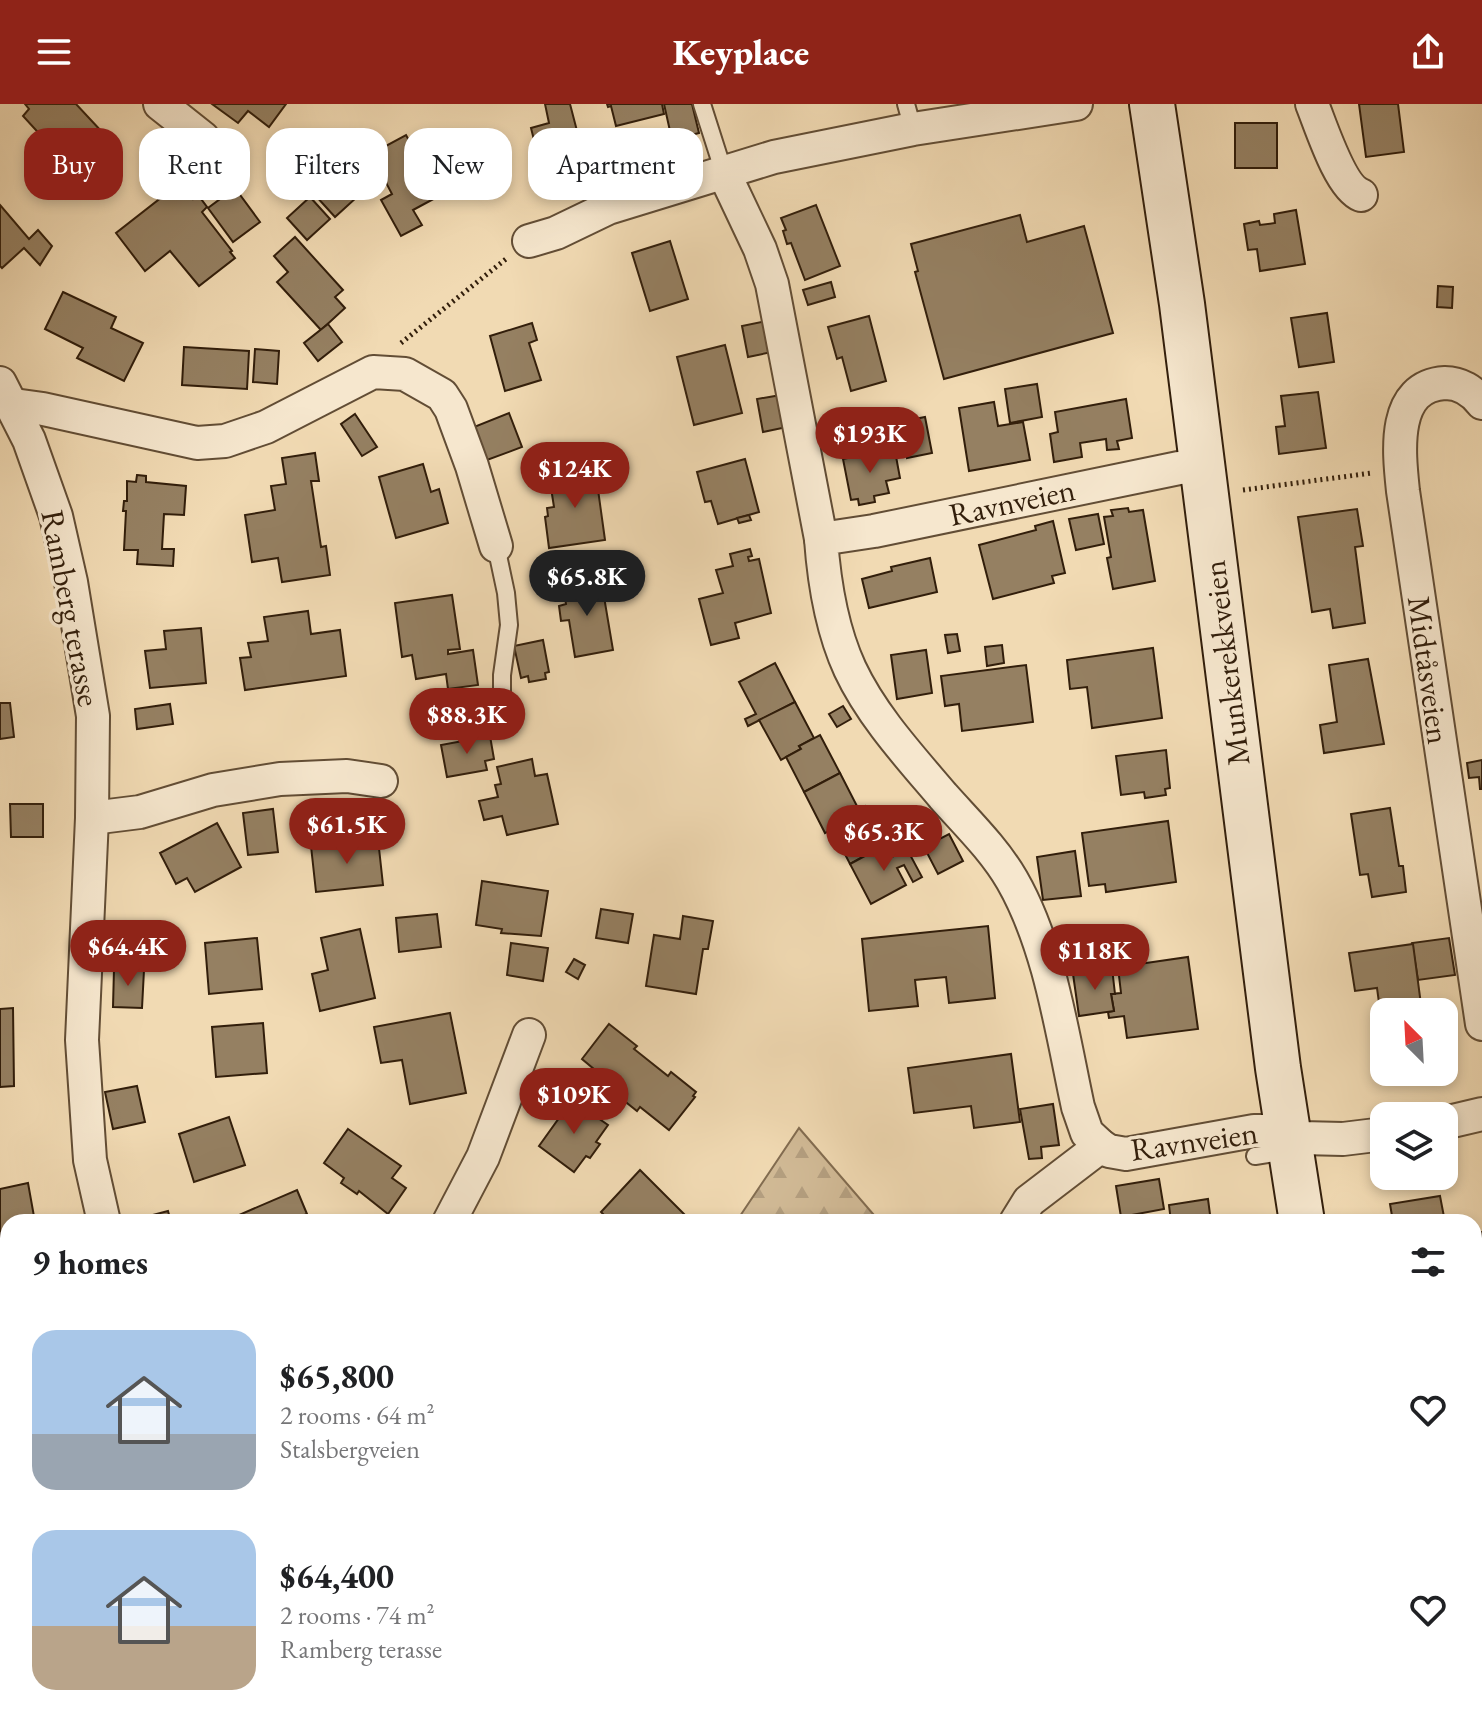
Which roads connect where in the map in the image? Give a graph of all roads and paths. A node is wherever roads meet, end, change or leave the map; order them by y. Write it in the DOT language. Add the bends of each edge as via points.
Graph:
graph roads {
  1 [pos="160,104"];
  2 [pos="702,104"];
  3 [pos="1076,104"];
  4 [pos="1152,104"];
  5 [pos="1312,104"];
  6 [pos="909,116"];
  7 [pos="190,128"];
  8 [pos="724,173"];
  9 [pos="1361,195"];
  10 [pos="529,241"];
  11 [pos="358,378"];
  12 [pos="7,394"];
  13 [pos="1482,403"];
  14 [pos="1401,469"];
  15 [pos="1205,481"];
  16 [pos="821,539"];
  17 [pos="496,546"];
  18 [pos="502,711"];
  19 [pos="381,781"];
  20 [pos="92,818"];
  21 [pos="1482,1024"];
  22 [pos="529,1035"];
  23 [pos="1482,1114"];
  24 [pos="1458,1120"];
  25 [pos="1370,1136"];
  26 [pos="1101,1146"];
  27 [pos="1279,1147"];
  28 [pos="102,1214"];
  29 [pos="457,1214"];
  30 [pos="1021,1214"];
  31 [pos="1300,1214"];
  1 -- 7 [label="street"];
  2 -- 8 [label="lane"];
  3 -- 6 [label="street"];
  4 -- 15 [label="main road, Munkerekkveien"];
  5 -- 9 [label="street" via="1341,173"];
  6 -- 8 [label="street"];
  8 -- 10 [label="street" via="608,208"];
  8 -- 16 [label="street, Ravnveien" via="772,284"];
  10 -- 11 [label="path"];
  11 -- 12 [label="street" via="266,427 225,441 197,443 43,409"];
  11 -- 17 [label="street" via="373,372 405,374 442,395 472,466"];
  12 -- 20 [label="street, Ramberg terasse" via="56,516 71,582 93,716"];
  13 -- 14 [label="street, Midtåsveien" via="1474,392 1452,383 1418,393 1402,420"];
  14 -- 15 [label="path"];
  14 -- 21 [label="street, Midtåsveien"];
  15 -- 16 [label="street, Ravnveien" via="1179,468"];
  15 -- 27 [label="main road, Munkerekkveien" via="1278,1068"];
  16 -- 26 [label="street, Ravnveien" via="833,613 851,670 910,757 988,847 1026,910 1041,950 1078,1107 1087,1133"];
  17 -- 18 [label="lane" via="509,625"];
  19 -- 20 [label="street" via="347,776 280,779"];
  20 -- 28 [label="street, Ramberg terasse" via="82,1040 90,1160"];
  22 -- 29 [label="street"];
  23 -- 24 [label="street"];
  25 -- 27 [label="street" via="1302,1138"];
  26 -- 27 [label="street, Ravnveien" via="1126,1154 1254,1131"];
  26 -- 30 [label="street, Ravnveien" via="1029,1201"];
  27 -- 31 [label="main road, Munkerekkveien"];
}
